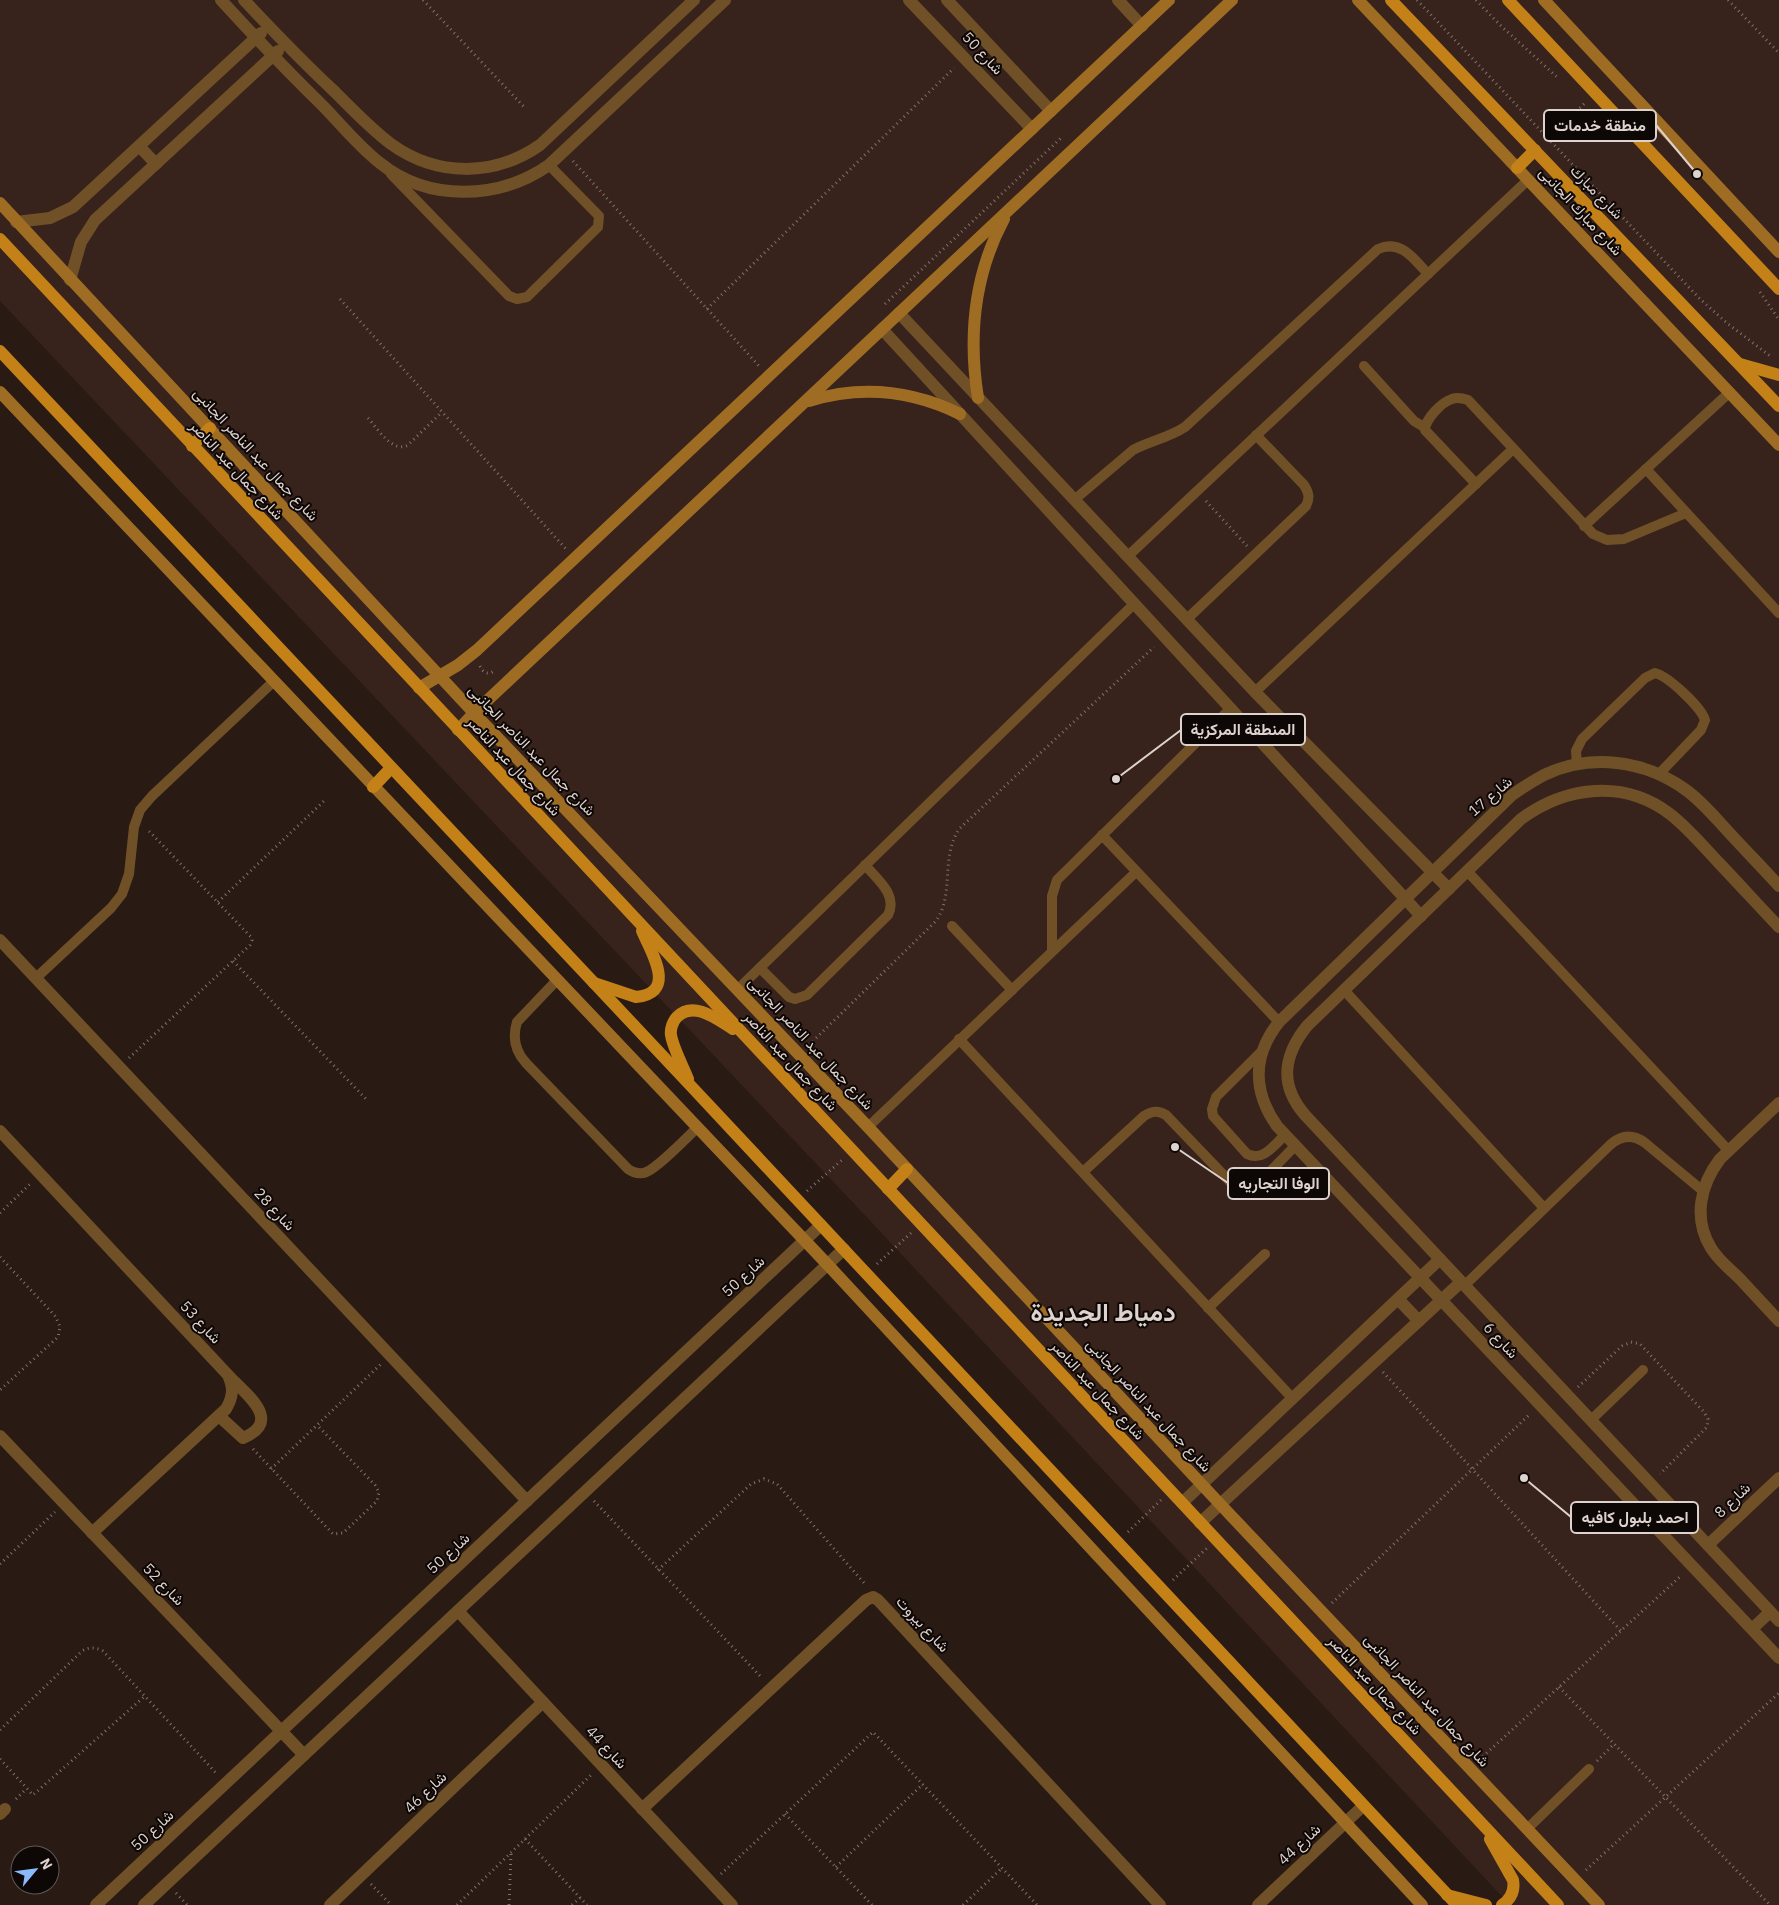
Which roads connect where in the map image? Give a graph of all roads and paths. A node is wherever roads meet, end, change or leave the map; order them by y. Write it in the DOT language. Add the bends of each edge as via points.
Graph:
graph roads {
  1 [pos="221,0"];
  2 [pos="244,0"];
  3 [pos="423,0"];
  4 [pos="694,0"];
  5 [pos="725,0"];
  6 [pos="909,0"];
  7 [pos="947,0"];
  8 [pos="1118,0"];
  9 [pos="1169,0"];
  10 [pos="1232,0"];
  11 [pos="1358,0"];
  12 [pos="1391,0"];
  13 [pos="1417,0"];
  14 [pos="1508,0"];
  15 [pos="1544,0"];
  16 [pos="1728,0"];
  17 [pos="268,26"];
  18 [pos="1142,26"];
  19 [pos="255,37"];
  20 [pos="285,45"];
  21 [pos="1779,53"];
  22 [pos="273,56"];
  23 [pos="965,58"];
  24 [pos="1595,93"];
  25 [pos="526,109"];
  26 [pos="1051,111"];
  27 [pos="1032,129"];
  28 [pos="1064,135"];
  29 [pos="1548,138"];
  30 [pos="139,146"];
  31 [pos="1535,150"];
  32 [pos="564,152"];
  33 [pos="380,163"];
  34 [pos="156,164"];
  35 [pos="549,165"];
  36 [pos="1517,168"];
  37 [pos="1528,180"];
  38 [pos="0,203"];
  39 [pos="1009,210"];
  40 [pos="16,222"];
  41 [pos="0,239"];
  42 [pos="1779,252"];
  43 [pos="1428,274"];
  44 [pos="1770,279"];
  45 [pos="70,280"];
  46 [pos="1779,289"];
  47 [pos="1779,294"];
  48 [pos="340,299"];
  49 [pos="884,304"];
  50 [pos="708,309"];
  51 [pos="898,313"];
  52 [pos="882,329"];
  53 [pos="0,351"];
  54 [pos="1773,358"];
  55 [pos="1740,364"];
  56 [pos="1364,366"];
  57 [pos="1779,375"];
  58 [pos="769,376"];
  59 [pos="0,392"];
  60 [pos="1730,392"];
  61 [pos="978,398"];
  62 [pos="804,402"];
  63 [pos="1779,406"];
  64 [pos="442,412"];
  65 [pos="960,414"];
  66 [pos="368,418"];
  67 [pos="1424,427"];
  68 [pos="210,428"];
  69 [pos="1256,435"];
  70 [pos="1779,445"];
  71 [pos="192,446"];
  72 [pos="1513,449"];
  73 [pos="1646,469"];
  74 [pos="1476,484"];
  75 [pos="1196,492"];
  76 [pos="1074,500"];
  77 [pos="1686,513"];
  78 [pos="1584,526"];
  79 [pos="1255,554"];
  80 [pos="1128,556"];
  81 [pos="574,558"];
  82 [pos="1134,604"];
  83 [pos="1779,613"];
  84 [pos="1187,620"];
  85 [pos="1164,637"];
  86 [pos="480,662"];
  87 [pos="495,671"];
  88 [pos="441,676"];
  89 [pos="273,682"];
  90 [pos="419,688"];
  91 [pos="1255,692"];
  92 [pos="1230,708"];
  93 [pos="474,713"];
  94 [pos="458,730"];
  95 [pos="1577,764"];
  96 [pos="391,768"];
  97 [pos="1659,774"];
  98 [pos="373,787"];
  99 [pos="325,800"];
  100 [pos="137,819"];
  101 [pos="1102,835"];
  102 [pos="865,865"];
  103 [pos="1467,871"];
  104 [pos="1136,872"];
  105 [pos="1433,872"];
  106 [pos="1779,886"];
  107 [pos="1449,889"];
  108 [pos="1405,899"];
  109 [pos="218,902"];
  110 [pos="1421,916"];
  111 [pos="636,920"];
  112 [pos="952,926"];
  113 [pos="1779,927"];
  114 [pos="0,940"];
  115 [pos="1052,951"];
  116 [pos="233,961"];
  117 [pos="760,968"];
  118 [pos="36,978"];
  119 [pos="557,980"];
  120 [pos="592,982"];
  121 [pos="738,989"];
  122 [pos="1012,990"];
  123 [pos="1344,990"];
  124 [pos="1279,1022"];
  125 [pos="744,1035"];
  126 [pos="959,1040"];
  127 [pos="1262,1051"];
  128 [pos="800,1054"];
  129 [pos="120,1067"];
  130 [pos="690,1085"];
  131 [pos="367,1100"];
  132 [pos="1779,1103"];
  133 [pos="868,1126"];
  134 [pos="697,1128"];
  135 [pos="0,1131"];
  136 [pos="1285,1135"];
  137 [pos="1295,1146"];
  138 [pos="852,1150"];
  139 [pos="1729,1151"];
  140 [pos="907,1169"];
  141 [pos="1083,1172"];
  142 [pos="41,1174"];
  143 [pos="888,1189"];
  144 [pos="1703,1191"];
  145 [pos="798,1200"];
  146 [pos="1544,1208"];
  147 [pos="0,1213"];
  148 [pos="921,1224"];
  149 [pos="821,1225"];
  150 [pos="804,1241"];
  151 [pos="844,1249"];
  152 [pos="1265,1254"];
  153 [pos="1440,1259"];
  154 [pos="1,1260"];
  155 [pos="828,1265"];
  156 [pos="867,1274"];
  157 [pos="1420,1278"];
  158 [pos="1463,1284"];
  159 [pos="1398,1298"];
  160 [pos="1441,1301"];
  161 [pos="1208,1308"];
  162 [pos="1419,1321"];
  163 [pos="1779,1321"];
  164 [pos="390,1355"];
  165 [pos="1374,1363"];
  166 [pos="1643,1370"];
  167 [pos="228,1375"];
  168 [pos="0,1390"];
  169 [pos="1568,1396"];
  170 [pos="1292,1399"];
  171 [pos="1540,1405"];
  172 [pos="220,1416"];
  173 [pos="1591,1420"];
  174 [pos="317,1425"];
  175 [pos="0,1436"];
  176 [pos="242,1438"];
  177 [pos="271,1469"];
  178 [pos="1472,1469"];
  179 [pos="1779,1478"];
  180 [pos="1651,1483"];
  181 [pos="1202,1485"];
  182 [pos="1170,1490"];
  183 [pos="585,1492"];
  184 [pos="527,1501"];
  185 [pos="64,1503"];
  186 [pos="1182,1503"];
  187 [pos="1220,1504"];
  188 [pos="1200,1523"];
  189 [pos="92,1533"];
  190 [pos="1216,1539"];
  191 [pos="1117,1542"];
  192 [pos="1708,1546"];
  193 [pos="0,1564"];
  194 [pos="1692,1566"];
  195 [pos="658,1570"];
  196 [pos="1162,1590"];
  197 [pos="878,1600"];
  198 [pos="458,1611"];
  199 [pos="1322,1612"];
  200 [pos="1775,1616"];
  201 [pos="1752,1629"];
  202 [pos="1621,1631"];
  203 [pos="1779,1658"];
  204 [pos="1559,1687"];
  205 [pos="771,1688"];
  206 [pos="1779,1693"];
  207 [pos="145,1696"];
  208 [pos="543,1702"];
  209 [pos="0,1730"];
  210 [pos="282,1731"];
  211 [pos="1614,1744"];
  212 [pos="304,1755"];
  213 [pos="0,1759"];
  214 [pos="602,1765"];
  215 [pos="1469,1768"];
  216 [pos="1590,1769"];
  217 [pos="226,1784"];
  218 [pos="923,1784"];
  219 [pos="1666,1797"];
  220 [pos="1363,1806"];
  221 [pos="642,1809"];
  222 [pos="784,1814"];
  223 [pos="1481,1822"];
  224 [pos="1345,1823"];
  225 [pos="1527,1830"];
  226 [pos="525,1840"];
  227 [pos="511,1853"];
  228 [pos="836,1867"];
  229 [pos="1002,1868"];
  230 [pos="362,1874"];
  231 [pos="1575,1880"];
  232 [pos="712,1883"];
  233 [pos="1447,1895"];
  234 [pos="580,1898"];
  235 [pos="96,1905"];
  236 [pos="144,1905"];
  237 [pos="330,1905"];
  238 [pos="391,1905"];
  239 [pos="457,1905"];
  240 [pos="509,1905"];
  241 [pos="572,1905"];
  242 [pos="587,1905"];
  243 [pos="732,1905"];
  244 [pos="872,1905"];
  245 [pos="963,1905"];
  246 [pos="1037,1905"];
  247 [pos="1160,1905"];
  248 [pos="1258,1905"];
  249 [pos="1422,1905"];
  250 [pos="1457,1905"];
  251 [pos="1486,1905"];
  252 [pos="1502,1905"];
  253 [pos="1558,1905"];
  254 [pos="1599,1905"];
  255 [pos="1770,1905"];
  1 -- 19 [label="street"];
  2 -- 17 [label="street"];
  3 -- 25 [label="path"];
  4 -- 20 [label="street" via="540,145 516,159 482,168 432,166 398,149"];
  5 -- 32 [label="street"];
  6 -- 23 [label="street, شارع 50"];
  7 -- 26 [label="street, شارع 50"];
  8 -- 18 [label="street"];
  9 -- 18 [label="main road"];
  10 -- 39 [label="main road"];
  11 -- 36 [label="main road, شارع مبارك الجانبى"];
  12 -- 31 [label="main road, شارع مبارك"];
  13 -- 29 [label="path"];
  14 -- 24 [label="main road"];
  15 -- 42 [label="main road"];
  16 -- 21 [label="path"];
  17 -- 19 [label="street"];
  17 -- 20 [label="street"];
  18 -- 26 [label="main road"];
  19 -- 22 [label="street"];
  19 -- 30 [label="street"];
  20 -- 22 [label="street"];
  22 -- 33 [label="street"];
  22 -- 34 [label="street"];
  23 -- 27 [label="street, شارع 50"];
  23 -- 50 [label="path"];
  24 -- 29 [label="path"];
  24 -- 44 [label="main road"];
  26 -- 27 [label="main road"];
  27 -- 58 [label="main road"];
  28 -- 49 [label="path"];
  29 -- 31 [label="path"];
  29 -- 54 [label="path" via="1700,299"];
  30 -- 34 [label="street"];
  30 -- 40 [label="street" via="72,207 50,218"];
  31 -- 36 [label="main road"];
  31 -- 55 [label="main road, شارع مبارك"];
  32 -- 35 [label="street"];
  32 -- 50 [label="path"];
  33 -- 35 [label="street" via="414,182 467,192 512,185"];
  33 -- 35 [label="lane" via="509,296 517,299 527,297 598,227 599,216"];
  34 -- 45 [label="street" via="90,226 81,242"];
  36 -- 37 [label="main road, شارع مبارك الجانبى"];
  37 -- 43 [label="lane"];
  37 -- 60 [label="main road, شارع مبارك الجانبى"];
  38 -- 40 [label="main road, شارع جمال عبد الناصر الجانبى"];
  39 -- 51 [label="main road"];
  39 -- 61 [label="main road" via="988,254 976,301 972,349"];
  40 -- 45 [label="main road, شارع جمال عبد الناصر الجانبى"];
  41 -- 71 [label="main road, شارع جمال عبد الناصر"];
  43 -- 69 [label="lane"];
  43 -- 76 [label="lane" via="1404,249 1391,245 1378,249 1185,427 1134,450"];
  44 -- 46 [label="main road"];
  44 -- 47 [label="main road"];
  45 -- 68 [label="main road, شارع جمال عبد الناصر الجانبى"];
  48 -- 64 [label="path"];
  50 -- 58 [label="path"];
  51 -- 52 [label="main road"];
  51 -- 61 [label="street"];
  52 -- 62 [label="main road"];
  52 -- 65 [label="street"];
  53 -- 96 [label="main road"];
  55 -- 57 [label="main road"];
  55 -- 63 [label="main road, شارع مبارك"];
  56 -- 67 [label="lane" via="1414,421"];
  58 -- 81 [label="main road"];
  59 -- 89 [label="main road"];
  60 -- 70 [label="main road, شارع مبارك الجانبى"];
  60 -- 73 [label="lane"];
  61 -- 76 [label="street"];
  62 -- 65 [label="main road" via="843,392 883,391 922,398"];
  62 -- 93 [label="main road"];
  64 -- 66 [label="path" via="401,448 394,446"];
  64 -- 81 [label="path"];
  65 -- 82 [label="street"];
  67 -- 72 [label="lane" via="1448,400 1464,398"];
  67 -- 74 [label="lane"];
  68 -- 71 [label="main road"];
  68 -- 88 [label="main road, شارع جمال عبد الناصر الجانبى"];
  69 -- 75 [label="lane"];
  69 -- 79 [label="lane" via="1304,486 1309,496 1306,506"];
  71 -- 90 [label="main road, شارع جمال عبد الناصر"];
  72 -- 74 [label="lane"];
  72 -- 78 [label="lane"];
  73 -- 77 [label="lane"];
  73 -- 78 [label="lane"];
  74 -- 91 [label="lane"];
  75 -- 79 [label="path"];
  75 -- 80 [label="lane"];
  76 -- 80 [label="street"];
  77 -- 78 [label="lane" via="1624,539 1600,538"];
  77 -- 83 [label="lane"];
  79 -- 84 [label="lane"];
  80 -- 84 [label="street"];
  81 -- 88 [label="main road" via="477,650"];
  82 -- 85 [label="street"];
  82 -- 102 [label="lane"];
  84 -- 91 [label="street"];
  85 -- 92 [label="street"];
  85 -- 128 [label="path" via="959,829 950,845 944,907 936,921"];
  86 -- 87 [label="path" via="482,671 490,674"];
  88 -- 90 [label="main road"];
  88 -- 93 [label="main road, شارع جمال عبد الناصر الجانبى"];
  89 -- 98 [label="main road"];
  89 -- 100 [label="lane" via="152,796"];
  90 -- 94 [label="main road, شارع جمال عبد الناصر"];
  91 -- 105 [label="street"];
  92 -- 101 [label="lane"];
  92 -- 108 [label="street"];
  93 -- 94 [label="main road"];
  93 -- 121 [label="main road, شارع جمال عبد الناصر الجانبى"];
  94 -- 111 [label="main road, شارع جمال عبد الناصر"];
  95 -- 97 [label="street, شارع 17" via="1627,764"];
  95 -- 97 [label="lane" via="1576,751 1582,739 1645,678 1655,673 1672,684 1705,720 1701,730"];
  95 -- 105 [label="street, شارع 17" via="1545,775 1512,796"];
  96 -- 98 [label="main road"];
  96 -- 120 [label="main road"];
  97 -- 106 [label="street, شارع 17" via="1700,802"];
  98 -- 119 [label="main road"];
  99 -- 109 [label="path"];
  100 -- 109 [label="path"];
  100 -- 118 [label="lane" via="129,874 122,894"];
  101 -- 104 [label="lane"];
  101 -- 115 [label="lane" via="1063,873 1053,889"];
  102 -- 117 [label="lane"];
  102 -- 117 [label="lane" via="889,893 892,908 807,995 795,999 789,997"];
  103 -- 107 [label="street"];
  103 -- 113 [label="street" via="1521,819 1545,803 1572,794 1601,790 1616,792 1657,805 1680,822"];
  103 -- 139 [label="lane"];
  104 -- 115 [label="lane"];
  104 -- 124 [label="lane"];
  105 -- 107 [label="street"];
  105 -- 108 [label="street, شارع 17"];
  107 -- 110 [label="street"];
  108 -- 110 [label="street"];
  108 -- 124 [label="street, شارع 17"];
  109 -- 116 [label="path" via="252,938 252,943"];
  110 -- 123 [label="street"];
  111 -- 120 [label="main road" via="659,968 655,988 644,996 636,997"];
  111 -- 125 [label="main road, شارع جمال عبد الناصر"];
  112 -- 122 [label="lane"];
  114 -- 118 [label="street, شارع 28"];
  115 -- 122 [label="lane"];
  116 -- 129 [label="path"];
  116 -- 131 [label="path"];
  117 -- 121 [label="lane"];
  118 -- 129 [label="street, شارع 28"];
  119 -- 134 [label="main road"];
  119 -- 134 [label="lane" via="517,1022 514,1040 526,1063 633,1172 643,1173 654,1168"];
  120 -- 130 [label="main road"];
  121 -- 128 [label="main road, شارع جمال عبد الناصر الجانبى"];
  122 -- 126 [label="lane"];
  123 -- 146 [label="lane"];
  123 -- 153 [label="street, شارع 6" via="1295,1042 1288,1061 1287,1080 1293,1099"];
  124 -- 127 [label="street, شارع 6"];
  125 -- 130 [label="main road" via="700,1011 679,1015 671,1035"];
  125 -- 138 [label="main road, شارع جمال عبد الناصر"];
  126 -- 133 [label="lane"];
  126 -- 141 [label="lane"];
  127 -- 136 [label="street, شارع 6" via="1259,1073 1261,1096 1270,1117"];
  127 -- 136 [label="lane" via="1216,1097 1212,1109 1214,1116 1253,1157 1265,1153"];
  128 -- 133 [label="main road, شارع جمال عبد الناصر الجانبى"];
  129 -- 164 [label="street, شارع 28"];
  130 -- 145 [label="main road"];
  132 -- 139 [label="street"];
  133 -- 140 [label="main road, شارع جمال عبد الناصر الجانبى"];
  134 -- 150 [label="main road"];
  135 -- 142 [label="street, شارع 53"];
  136 -- 137 [label="street, شارع 6"];
  137 -- 141 [label="lane" via="1253,1189 1240,1191 1166,1115 1155,1111 1144,1116"];
  137 -- 157 [label="street, شارع 6"];
  138 -- 143 [label="main road, شارع جمال عبد الناصر"];
  138 -- 145 [label="path"];
  139 -- 144 [label="street" via="1712,1169"];
  140 -- 143 [label="main road"];
  140 -- 181 [label="main road, شارع جمال عبد الناصر الجانبى"];
  141 -- 161 [label="lane"];
  142 -- 147 [label="path"];
  142 -- 167 [label="street, شارع 53"];
  143 -- 148 [label="main road, شارع جمال عبد الناصر"];
  144 -- 146 [label="lane" via="1644,1142 1623,1137 1610,1144"];
  144 -- 163 [label="street" via="1702,1228 1712,1250"];
  145 -- 149 [label="main road"];
  146 -- 158 [label="lane"];
  148 -- 156 [label="path"];
  148 -- 182 [label="main road, شارع جمال عبد الناصر"];
  149 -- 150 [label="street, شارع 50"];
  149 -- 151 [label="main road"];
  150 -- 155 [label="main road"];
  150 -- 184 [label="street, شارع 50"];
  151 -- 155 [label="street"];
  151 -- 156 [label="main road"];
  152 -- 161 [label="lane"];
  153 -- 157 [label="street"];
  153 -- 158 [label="street, شارع 6"];
  154 -- 168 [label="path" via="56,1317 60,1327 58,1337"];
  155 -- 183 [label="street"];
  155 -- 224 [label="main road"];
  156 -- 191 [label="main road"];
  157 -- 159 [label="street"];
  157 -- 160 [label="street, شارع 6"];
  158 -- 160 [label="street"];
  158 -- 169 [label="street, شارع 6"];
  159 -- 162 [label="street"];
  159 -- 170 [label="street"];
  160 -- 162 [label="street"];
  160 -- 171 [label="street, شارع 6"];
  161 -- 170 [label="lane"];
  162 -- 165 [label="street"];
  164 -- 174 [label="path"];
  164 -- 184 [label="street, شارع 28"];
  165 -- 178 [label="path"];
  165 -- 187 [label="street"];
  166 -- 173 [label="lane"];
  167 -- 172 [label="street" via="233,1392"];
  167 -- 176 [label="street, شارع 53" via="262,1415 258,1427"];
  169 -- 173 [label="street, شارع 6"];
  169 -- 180 [label="path" via="1622,1346 1631,1342 1640,1344 1708,1419 1707,1427"];
  170 -- 181 [label="street"];
  171 -- 178 [label="path"];
  171 -- 194 [label="street, شارع 6"];
  172 -- 176 [label="street"];
  172 -- 189 [label="street"];
  173 -- 180 [label="street, شارع 6"];
  174 -- 177 [label="path"];
  174 -- 177 [label="path" via="379,1492 377,1501 348,1530 333,1534"];
  175 -- 185 [label="street, شارع 52"];
  176 -- 177 [label="path"];
  178 -- 199 [label="path"];
  178 -- 202 [label="path"];
  179 -- 192 [label="street, شارع 8"];
  180 -- 192 [label="street, شارع 6"];
  181 -- 186 [label="street"];
  181 -- 187 [label="main road, شارع جمال عبد الناصر الجانبى"];
  182 -- 186 [label="main road, شارع جمال عبد الناصر"];
  182 -- 191 [label="path"];
  183 -- 195 [label="path"];
  183 -- 198 [label="street"];
  184 -- 210 [label="street, شارع 50"];
  185 -- 189 [label="street, شارع 52"];
  185 -- 193 [label="path"];
  186 -- 188 [label="main road, شارع جمال عبد الناصر"];
  187 -- 188 [label="street"];
  187 -- 199 [label="main road, شارع جمال عبد الناصر الجانبى"];
  188 -- 190 [label="main road, شارع جمال عبد الناصر"];
  189 -- 210 [label="street, شارع 52"];
  190 -- 196 [label="path"];
  190 -- 223 [label="main road, شارع جمال عبد الناصر"];
  191 -- 196 [label="main road"];
  192 -- 200 [label="street, شارع 6"];
  194 -- 201 [label="street, شارع 6"];
  194 -- 202 [label="path"];
  195 -- 197 [label="path" via="751,1484 764,1479 777,1484"];
  195 -- 205 [label="path"];
  196 -- 220 [label="main road"];
  197 -- 205 [label="street, شارع بيروت" via="868,1598"];
  197 -- 247 [label="street, شارع بيروت"];
  198 -- 208 [label="street, شارع 44"];
  198 -- 212 [label="street"];
  199 -- 215 [label="main road, شارع جمال عبد الناصر الجانبى"];
  200 -- 201 [label="street"];
  201 -- 203 [label="street, شارع 6"];
  202 -- 204 [label="path"];
  204 -- 211 [label="path"];
  204 -- 215 [label="path"];
  205 -- 221 [label="street, شارع بيروت"];
  206 -- 219 [label="path"];
  207 -- 209 [label="path" via="103,1652 87,1648"];
  207 -- 213 [label="path" via="33,1795"];
  207 -- 217 [label="path"];
  208 -- 214 [label="street, شارع 44"];
  208 -- 230 [label="street, شارع 46"];
  210 -- 212 [label="street, شارع 52"];
  210 -- 217 [label="street, شارع 50"];
  211 -- 216 [label="path"];
  211 -- 219 [label="path"];
  212 -- 236 [label="street"];
  214 -- 221 [label="street, شارع 44"];
  214 -- 226 [label="path"];
  215 -- 225 [label="main road, شارع جمال عبد الناصر الجانبى"];
  216 -- 225 [label="lane"];
  217 -- 235 [label="street, شارع 50"];
  218 -- 222 [label="path" via="873,1732"];
  218 -- 228 [label="path"];
  218 -- 229 [label="path"];
  219 -- 231 [label="path"];
  219 -- 255 [label="path"];
  220 -- 224 [label="street, شارع 44"];
  220 -- 233 [label="main road"];
  221 -- 232 [label="street, شارع 44"];
  222 -- 228 [label="path"];
  222 -- 232 [label="path"];
  223 -- 252 [label="main road" via="1513,1880 1512,1895"];
  223 -- 253 [label="main road, شارع جمال عبد الناصر"];
  224 -- 248 [label="street, شارع 44"];
  224 -- 249 [label="main road"];
  225 -- 231 [label="main road, شارع جمال عبد الناصر الجانبى"];
  226 -- 227 [label="path"];
  226 -- 234 [label="path"];
  227 -- 239 [label="path"];
  227 -- 240 [label="path"];
  228 -- 244 [label="path"];
  229 -- 245 [label="path"];
  229 -- 246 [label="path"];
  230 -- 237 [label="street, شارع 46"];
  230 -- 238 [label="path"];
  231 -- 254 [label="main road, شارع جمال عبد الناصر الجانبى"];
  232 -- 243 [label="street, شارع 44"];
  233 -- 250 [label="main road"];
  233 -- 251 [label="main road"];
  234 -- 241 [label="path"];
  234 -- 242 [label="path"];
}
